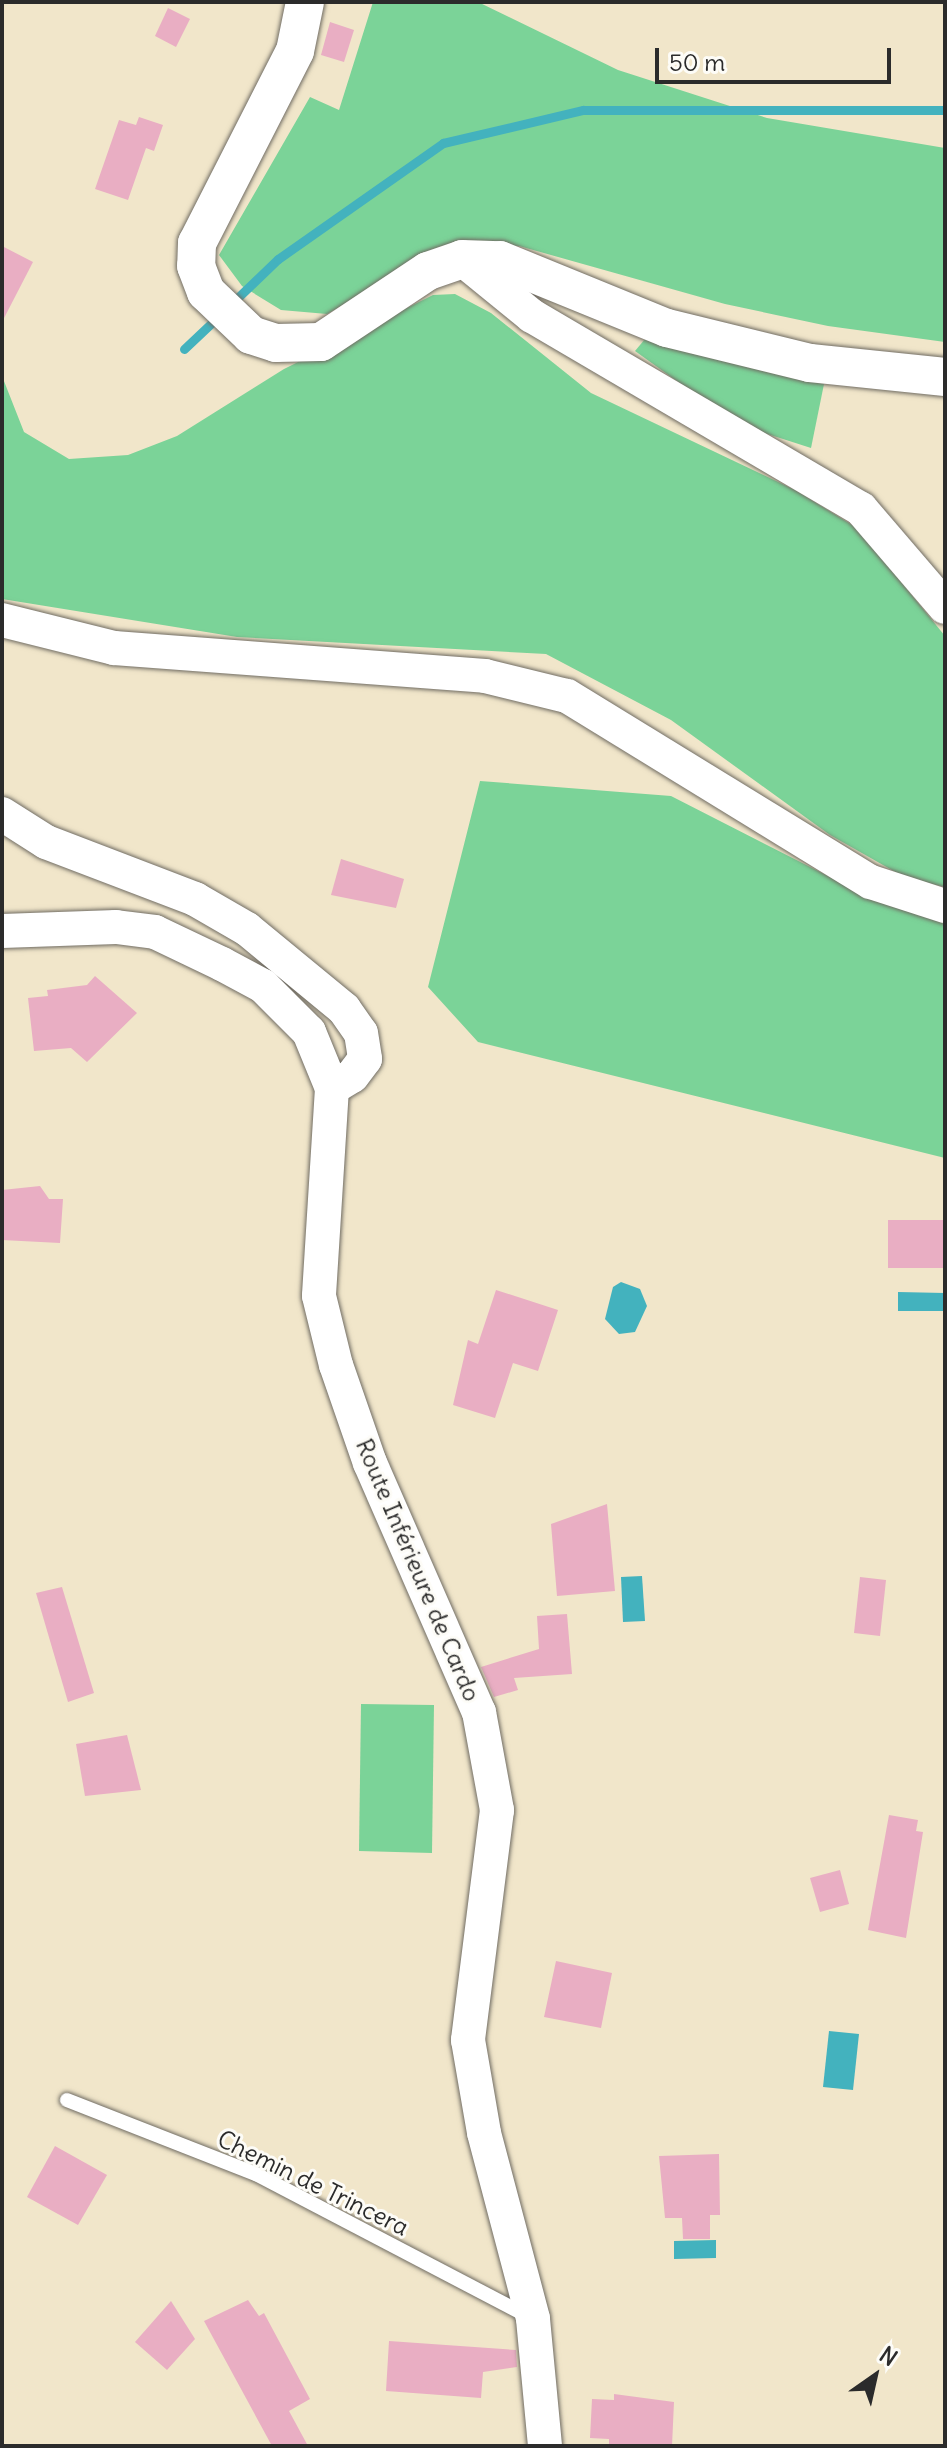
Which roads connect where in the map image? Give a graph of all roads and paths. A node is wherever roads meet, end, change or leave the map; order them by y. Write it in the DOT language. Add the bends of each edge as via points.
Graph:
graph roads {
  1 [pos="305,2"];
  2 [pos="462,259"];
  3 [pos="945,377"];
  4 [pos="945,607"];
  5 [pos="2,620"];
  6 [pos="2,814"];
  7 [pos="945,906"];
  8 [pos="2,931"];
  9 [pos="332,1088"];
  10 [pos="67,2100"];
  11 [pos="533,2319"];
  12 [pos="545,2446"];
  1 -- 2 [label="main road" via="295,51 197,243 196,266 206,292 251,335 276,343 321,342 428,271"];
  2 -- 3 [label="main road" via="500,260 682,332 810,363"];
  2 -- 4 [label="street" via="532,316 861,509"];
  5 -- 7 [label="street" via="114,648 485,676 567,696 871,882"];
  6 -- 9 [label="street" via="46,842 195,899 247,929 344,1009 361,1033 365,1059 352,1076"];
  8 -- 9 [label="street, Route Inférieure de Cardo" via="142,930 222,964 263,986 309,1032"];
  9 -- 11 [label="street, Route Inférieure de Cardo" via="319,1296 370,1463 479,1712 497,1810 468,2040 484,2133"];
  10 -- 11 [label="lane, Chemin de Trincera" via="256,2174"];
  11 -- 12 [label="street, Route Inférieure de Cardo"];
}
